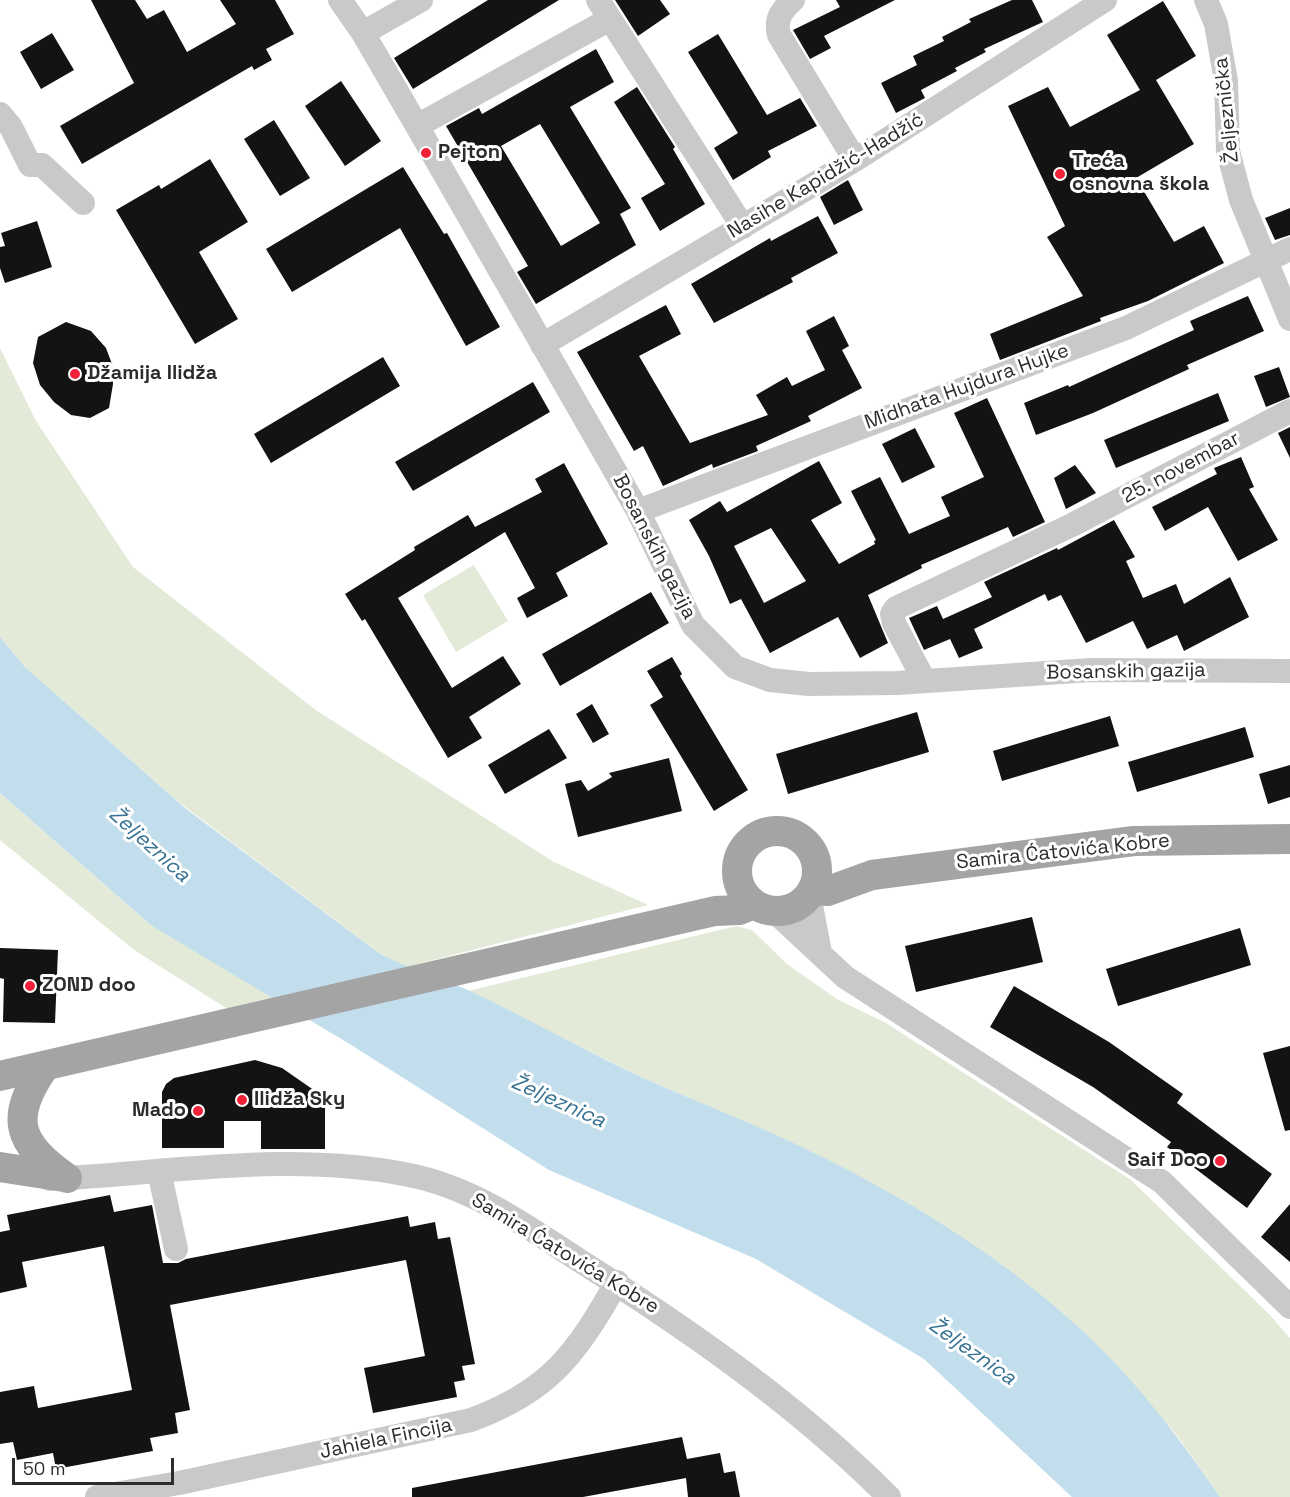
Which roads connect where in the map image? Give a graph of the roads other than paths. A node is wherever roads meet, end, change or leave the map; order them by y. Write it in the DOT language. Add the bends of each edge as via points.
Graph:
graph roads {
  1 [pos="340,0"];
  2 [pos="421,0"];
  3 [pos="793,0"];
  4 [pos="1105,0"];
  5 [pos="1206,0"];
  6 [pos="604,10"];
  7 [pos="363,33"];
  8 [pos="0,114"];
  9 [pos="417,126"];
  10 [pos="855,160"];
  11 [pos="83,203"];
  12 [pos="743,227"];
  13 [pos="1290,249"];
  14 [pos="1265,260"];
  15 [pos="1290,319"];
  16 [pos="542,345"];
  17 [pos="1290,411"];
  18 [pos="638,511"];
  19 [pos="1290,671"];
  20 [pos="924,680"];
  21 [pos="1290,839"];
  22 [pos="807,844"];
  23 [pos="738,861"];
  24 [pos="872,874"];
  25 [pos="810,892"];
  26 [pos="764,907"];
  27 [pos="711,911"];
  28 [pos="820,953"];
  29 [pos="45,1066"];
  30 [pos="0,1076"];
  31 [pos="0,1167"];
  32 [pos="159,1171"];
  33 [pos="67,1178"];
  34 [pos="0,1179"];
  35 [pos="176,1250"];
  36 [pos="617,1282"];
  37 [pos="1290,1307"];
  38 [pos="181,1490"];
  39 [pos="97,1497"];
  40 [pos="889,1497"];
  1 -- 7 [label="street, Bosanskih gazija"];
  2 -- 7 [label="street"];
  3 -- 10 [label="street" via="778,16 778,36"];
  4 -- 10 [label="street, Nasihe Kapidžić-Hadžić"];
  5 -- 14 [label="street, Željeznička" via="1216,24 1226,81 1228,151 1241,200"];
  6 -- 9 [label="street"];
  6 -- 12 [label="street"];
  7 -- 9 [label="street, Bosanskih gazija"];
  8 -- 11 [label="street" via="30,165 42,165"];
  9 -- 16 [label="street, Bosanskih gazija"];
  10 -- 12 [label="street, Nasihe Kapidžić-Hadžić"];
  12 -- 16 [label="street, Nasihe Kapidžić-Hadžić"];
  13 -- 14 [label="street, Midhata Hujdura Hujke"];
  14 -- 15 [label="street, Željeznička"];
  14 -- 18 [label="street, Midhata Hujdura Hujke" via="1126,328"];
  16 -- 18 [label="street, Bosanskih gazija"];
  17 -- 20 [label="street, 25. novembar" via="1072,525 896,608 892,614 894,623"];
  18 -- 20 [label="street, Bosanskih gazija" via="693,625 735,667 770,680 809,684"];
  19 -- 20 [label="street, Bosanskih gazija" via="1091,670"];
  21 -- 24 [label="main road, Samira Ćatovića Kobre" via="1134,841"];
  22 -- 23 [label="main road" via="783,831 770,831 747,844"];
  22 -- 24 [label="main road" via="822,858"];
  22 -- 25 [label="main road" via="816,861"];
  23 -- 26 [label="main road" via="739,885"];
  23 -- 27 [label="main road" via="733,889"];
  24 -- 25 [label="main road" via="828,891"];
  25 -- 26 [label="main road" via="789,909"];
  25 -- 28 [label="street"];
  26 -- 27 [label="main road"];
  26 -- 28 [label="street"];
  27 -- 29 [label="main road"];
  28 -- 37 [label="street" via="845,977 1162,1182"];
  29 -- 30 [label="main road"];
  29 -- 33 [label="main road" via="27,1092 22,1116 25,1137 41,1160"];
  31 -- 33 [label="main road"];
  32 -- 33 [label="street, Samira Ćatovića Kobre"];
  32 -- 35 [label="street"];
  32 -- 36 [label="street, Samira Ćatovića Kobre" via="299,1163 411,1175 494,1207"];
  33 -- 34 [label="street, Samira Ćatovića Kobre"];
  36 -- 38 [label="street, Jahiela Fincija" via="570,1355 551,1376 506,1407 471,1420"];
  36 -- 40 [label="street, Samira Ćatovića Kobre" via="803,1417"];
  38 -- 39 [label="street, Jahiela Fincija"];
}
